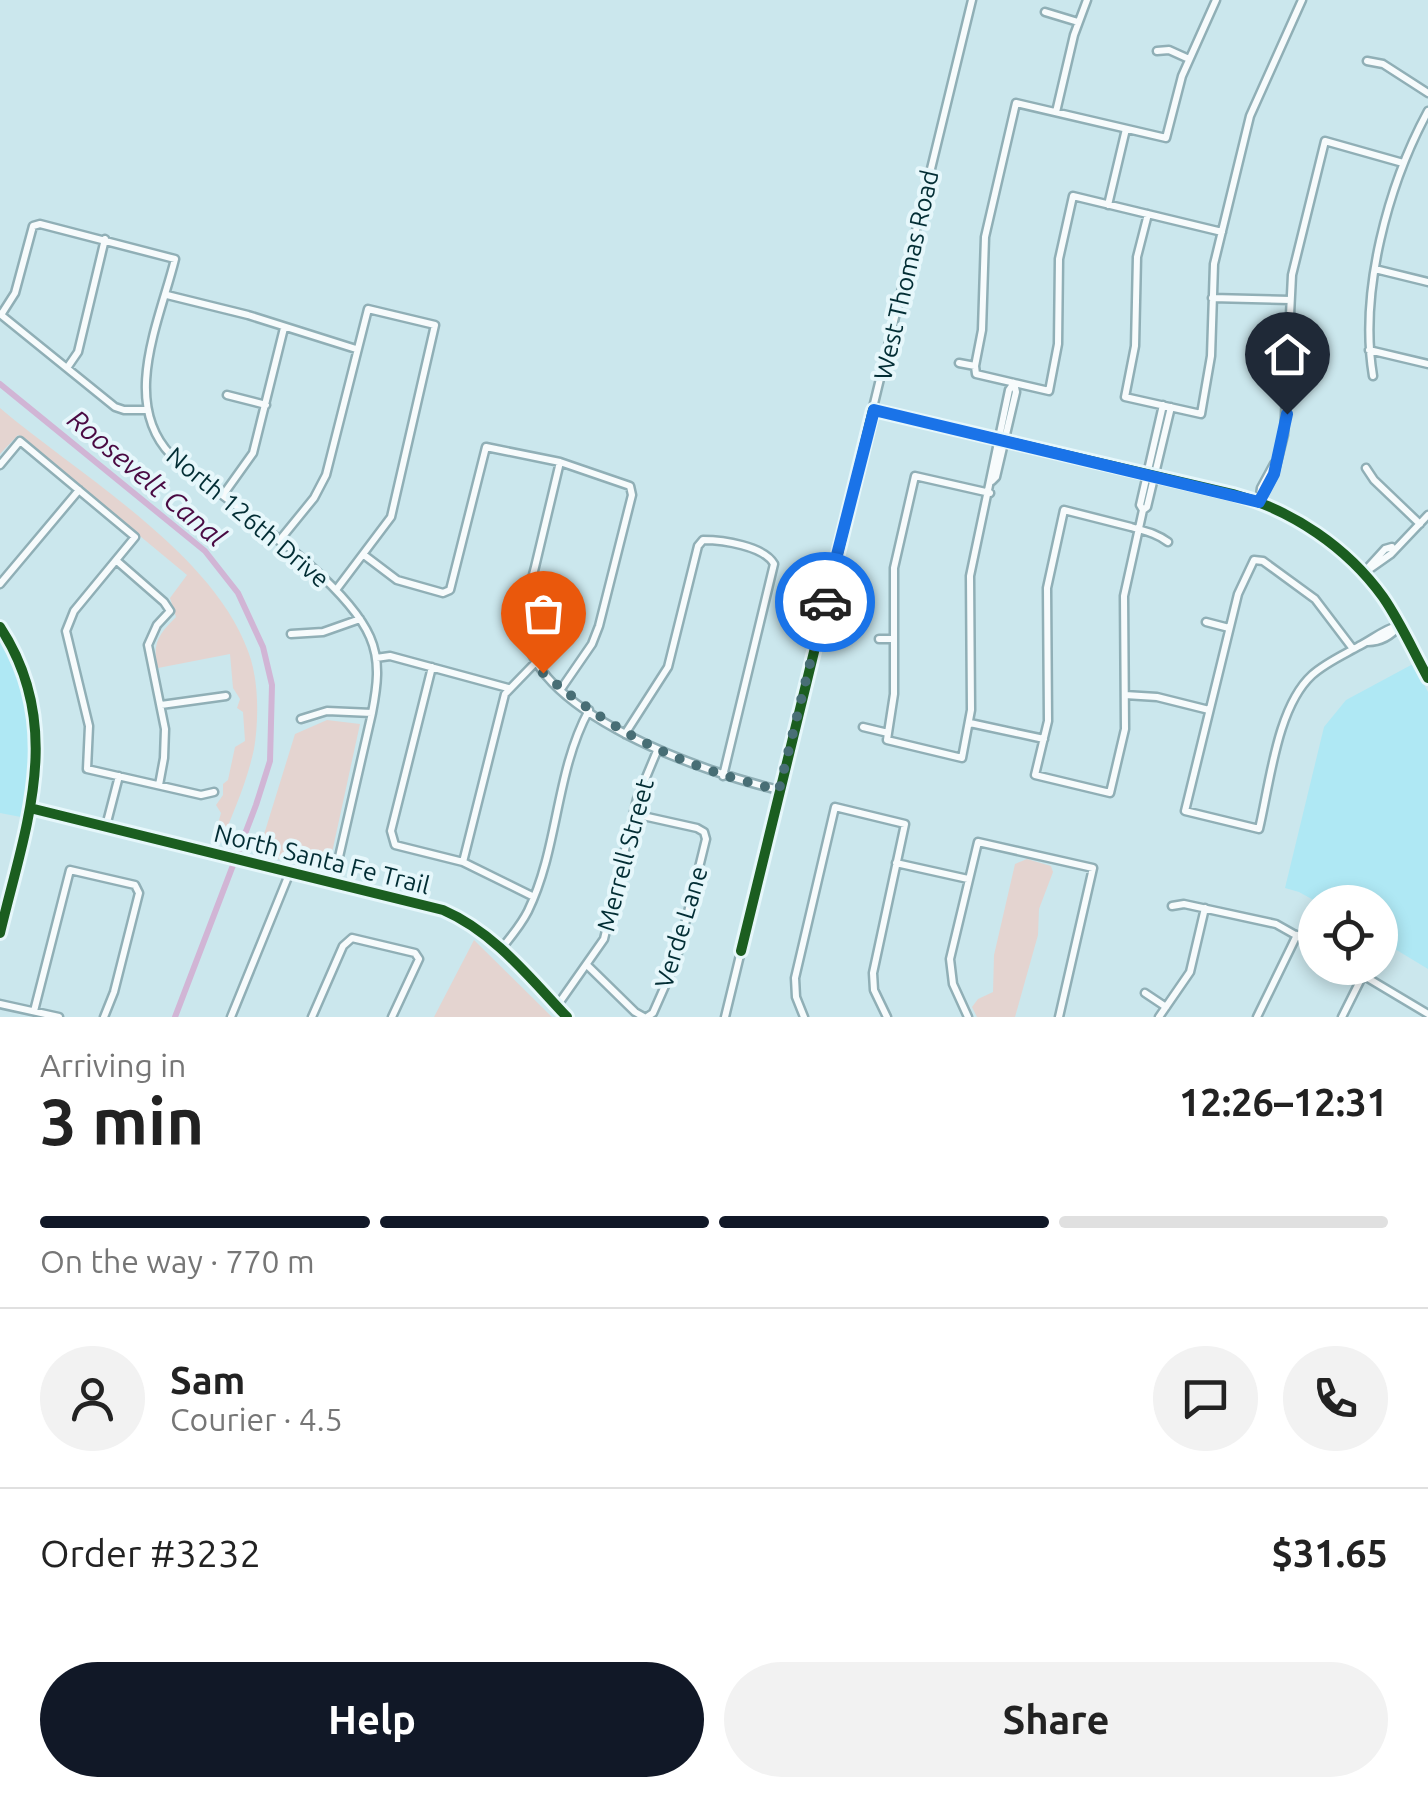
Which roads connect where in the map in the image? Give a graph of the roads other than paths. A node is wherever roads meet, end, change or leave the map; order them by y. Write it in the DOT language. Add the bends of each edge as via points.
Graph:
graph roads {
  1 [pos="972,0"];
  2 [pos="1086,0"];
  3 [pos="1216,0"];
  4 [pos="1302,0"];
  5 [pos="1045,12"];
  6 [pos="1078,22"];
  7 [pos="1157,51"];
  8 [pos="1189,59"];
  9 [pos="1367,61"];
  10 [pos="1428,93"];
  11 [pos="1428,111"];
  12 [pos="1056,112"];
  13 [pos="1126,129"];
  14 [pos="1403,163"];
  15 [pos="1108,205"];
  16 [pos="1148,214"];
  17 [pos="1222,232"];
  18 [pos="105,239"];
  19 [pos="1375,269"];
  20 [pos="1428,282"];
  21 [pos="166,295"];
  22 [pos="1212,298"];
  23 [pos="1290,300"];
  24 [pos="1,314"];
  25 [pos="284,328"];
  26 [pos="356,349"];
  27 [pos="1369,350"];
  28 [pos="959,363"];
  29 [pos="1428,364"];
  30 [pos="975,366"];
  31 [pos="67,368"];
  32 [pos="1374,376"];
  33 [pos="1014,383"];
  34 [pos="227,395"];
  35 [pos="266,405"];
  36 [pos="1167,406"];
  37 [pos="146,410"];
  38 [pos="874,410"];
  39 [pos="1001,440"];
  40 [pos="560,462"];
  41 [pos="0,465"];
  42 [pos="1366,468"];
  43 [pos="1151,474"];
  44 [pos="80,490"];
  45 [pos="990,493"];
  46 [pos="222,495"];
  47 [pos="1259,502"];
  48 [pos="1428,515"];
  49 [pos="1420,524"];
  50 [pos="1138,529"];
  51 [pos="279,542"];
  52 [pos="1168,542"];
  53 [pos="364,555"];
  54 [pos="116,560"];
  55 [pos="1364,574"];
  56 [pos="0,584"];
  57 [pos="336,590"];
  58 [pos="360,618"];
  59 [pos="1206,622"];
  60 [pos="1400,625"];
  61 [pos="0,627"];
  62 [pos="1229,628"];
  63 [pos="291,634"];
  64 [pos="879,639"];
  65 [pos="894,639"];
  66 [pos="1353,650"];
  67 [pos="376,658"];
  68 [pos="536,662"];
  69 [pos="432,667"];
  70 [pos="1427,674"];
  71 [pos="508,688"];
  72 [pos="561,688"];
  73 [pos="1125,694"];
  74 [pos="226,696"];
  75 [pos="161,705"];
  76 [pos="589,710"];
  77 [pos="1209,710"];
  78 [pos="372,713"];
  79 [pos="302,719"];
  80 [pos="970,723"];
  81 [pos="863,728"];
  82 [pos="888,733"];
  83 [pos="625,734"];
  84 [pos="1044,740"];
  85 [pos="657,751"];
  86 [pos="119,776"];
  87 [pos="723,776"];
  88 [pos="159,785"];
  89 [pos="779,790"];
  90 [pos="214,792"];
  91 [pos="30,808"];
  92 [pos="634,814"];
  93 [pos="106,826"];
  94 [pos="464,862"];
  95 [pos="896,863"];
  96 [pos="290,872"];
  97 [pos="968,879"];
  98 [pos="333,882"];
  99 [pos="534,897"];
  100 [pos="1172,906"];
  101 [pos="1205,908"];
  102 [pos="0,933"];
  103 [pos="1296,935"];
  104 [pos="501,949"];
  105 [pos="588,966"];
  106 [pos="1358,985"];
  107 [pos="1380,985"];
  108 [pos="1146,993"];
  109 [pos="0,1004"];
  110 [pos="557,1006"];
  111 [pos="1166,1007"];
  112 [pos="34,1011"];
  113 [pos="1428,1016"];
  114 [pos="59,1017"];
  115 [pos="104,1017"];
  116 [pos="231,1017"];
  117 [pos="312,1017"];
  118 [pos="392,1017"];
  119 [pos="567,1017"];
  120 [pos="645,1017"];
  121 [pos="725,1017"];
  122 [pos="804,1017"];
  123 [pos="887,1017"];
  124 [pos="968,1017"];
  125 [pos="1058,1017"];
  126 [pos="1159,1017"];
  127 [pos="1257,1017"];
  128 [pos="1342,1017"];
  1 -- 38 [label="street, West Thomas Road"];
  2 -- 6 [label="street"];
  3 -- 8 [label="street"];
  4 -- 17 [label="street" via="1252,108"];
  5 -- 6 [label="street"];
  6 -- 12 [label="street"];
  7 -- 8 [label="street"];
  8 -- 13 [label="street" via="1166,138"];
  9 -- 10 [label="street"];
  11 -- 14 [label="street"];
  12 -- 13 [label="street"];
  12 -- 30 [label="street" via="1016,103 984,236"];
  13 -- 15 [label="street"];
  14 -- 19 [label="street"];
  14 -- 23 [label="street" via="1324,141"];
  15 -- 16 [label="street"];
  15 -- 33 [label="street" via="1073,196 1060,251 1058,344 1049,390"];
  16 -- 17 [label="street"];
  16 -- 36 [label="street" via="1137,257 1125,397"];
  17 -- 22 [label="street"];
  18 -- 21 [label="street" via="176,258"];
  18 -- 24 [label="street" via="33,226 15,293"];
  18 -- 31 [label="street" via="78,352"];
  19 -- 20 [label="street"];
  19 -- 27 [label="street"];
  21 -- 25 [label="street"];
  21 -- 37 [label="street"];
  22 -- 23 [label="street"];
  22 -- 36 [label="street" via="1201,414"];
  23 -- 47 [label="street" via="1287,414"];
  24 -- 31 [label="street"];
  25 -- 26 [label="street"];
  25 -- 35 [label="street"];
  26 -- 51 [label="street" via="326,475"];
  26 -- 53 [label="street" via="368,310 435,326 396,500"];
  27 -- 29 [label="street"];
  27 -- 32 [label="street"];
  28 -- 30 [label="street"];
  30 -- 33 [label="street" via="976,374"];
  31 -- 37 [label="street" via="116,407"];
  33 -- 39 [label="street"];
  34 -- 35 [label="street"];
  35 -- 46 [label="street" via="253,453"];
  36 -- 43 [label="street"];
  37 -- 46 [label="street, North 126th Drive" via="161,444"];
  38 -- 39 [label="street"];
  38 -- 89 [label="street, West Thomas Road"];
  39 -- 43 [label="street"];
  39 -- 45 [label="street"];
  40 -- 53 [label="street, North 126th Drive" via="486,447 450,590 397,580"];
  40 -- 68 [label="street" via="525,610"];
  40 -- 72 [label="street" via="630,486 632,495 599,626"];
  41 -- 44 [label="street" via="20,440"];
  42 -- 49 [label="street"];
  43 -- 47 [label="street"];
  43 -- 50 [label="street"];
  44 -- 54 [label="street" via="136,537"];
  44 -- 56 [label="street"];
  45 -- 65 [label="street" via="915,476 894,568"];
  45 -- 80 [label="street" via="970,576"];
  46 -- 51 [label="street, North 126th Drive"];
  47 -- 55 [label="street" via="1311,529"];
  48 -- 49 [label="street"];
  49 -- 55 [label="street"];
  50 -- 52 [label="street"];
  50 -- 73 [label="street" via="1124,596"];
  50 -- 84 [label="street" via="1064,510 1047,588"];
  51 -- 57 [label="street, North 126th Drive"];
  53 -- 57 [label="street"];
  54 -- 75 [label="street" via="170,611 148,645"];
  54 -- 86 [label="street" via="74,610 66,631 89,726 88,769"];
  55 -- 60 [label="street"];
  57 -- 58 [label="street, North 126th Drive"];
  58 -- 63 [label="street" via="323,632"];
  58 -- 67 [label="street, North 126th Drive"];
  59 -- 62 [label="street"];
  60 -- 66 [label="street"];
  60 -- 70 [label="street"];
  61 -- 91 [label="street" via="32,701 38,739"];
  62 -- 66 [label="street" via="1242,582 1254,560 1262,561 1315,599"];
  62 -- 77 [label="street"];
  64 -- 65 [label="street"];
  65 -- 82 [label="street"];
  66 -- 77 [label="street" via="1313,674 1292,701 1259,829 1185,811"];
  67 -- 69 [label="street"];
  67 -- 78 [label="street"];
  68 -- 71 [label="street"];
  68 -- 72 [label="street"];
  69 -- 71 [label="street"];
  69 -- 94 [label="street" via="392,838 394,845"];
  71 -- 94 [label="street"];
  72 -- 76 [label="street"];
  73 -- 77 [label="street"];
  73 -- 84 [label="street" via="1125,729 1110,793 1035,775"];
  74 -- 75 [label="street"];
  75 -- 88 [label="street"];
  76 -- 83 [label="street"];
  76 -- 99 [label="street" via="569,752"];
  78 -- 79 [label="street" via="327,711"];
  78 -- 98 [label="street"];
  80 -- 82 [label="street" via="962,758 887,740"];
  80 -- 84 [label="street"];
  81 -- 82 [label="street"];
  83 -- 85 [label="street"];
  83 -- 87 [label="street" via="668,667 702,540 772,558"];
  85 -- 87 [label="street"];
  85 -- 92 [label="street, Merrell Street"];
  86 -- 88 [label="street"];
  86 -- 93 [label="street"];
  87 -- 89 [label="street"];
  88 -- 90 [label="street" via="201,796"];
  89 -- 121 [label="street, West Thomas Road"];
  91 -- 93 [label="street, North Santa Fe Trail"];
  91 -- 102 [label="street"];
  92 -- 105 [label="street, Merrell Street" via="608,927"];
  92 -- 120 [label="street, Verde Lane" via="704,832 706,839 676,961 653,1013"];
  93 -- 96 [label="street, North Santa Fe Trail"];
  94 -- 99 [label="street"];
  95 -- 97 [label="street"];
  95 -- 122 [label="street" via="905,824 835,807 795,978"];
  95 -- 123 [label="street" via="872,973"];
  96 -- 98 [label="street, North Santa Fe Trail"];
  96 -- 116 [label="street"];
  97 -- 124 [label="street" via="950,958"];
  97 -- 125 [label="street" via="978,842 1093,868"];
  98 -- 104 [label="street, North Santa Fe Trail" via="443,910"];
  99 -- 104 [label="street"];
  100 -- 101 [label="street"];
  101 -- 103 [label="street"];
  101 -- 111 [label="street" via="1190,972"];
  103 -- 127 [label="street"];
  104 -- 110 [label="street, North Santa Fe Trail"];
  105 -- 110 [label="street, Merrell Street"];
  105 -- 120 [label="street"];
  106 -- 128 [label="street"];
  107 -- 113 [label="street"];
  108 -- 111 [label="street"];
  109 -- 112 [label="street"];
  110 -- 119 [label="street, North Santa Fe Trail"];
  111 -- 126 [label="street"];
  112 -- 114 [label="street"];
  112 -- 115 [label="street" via="70,870 135,886 139,893"];
  117 -- 118 [label="street" via="352,938 419,959"];
}
